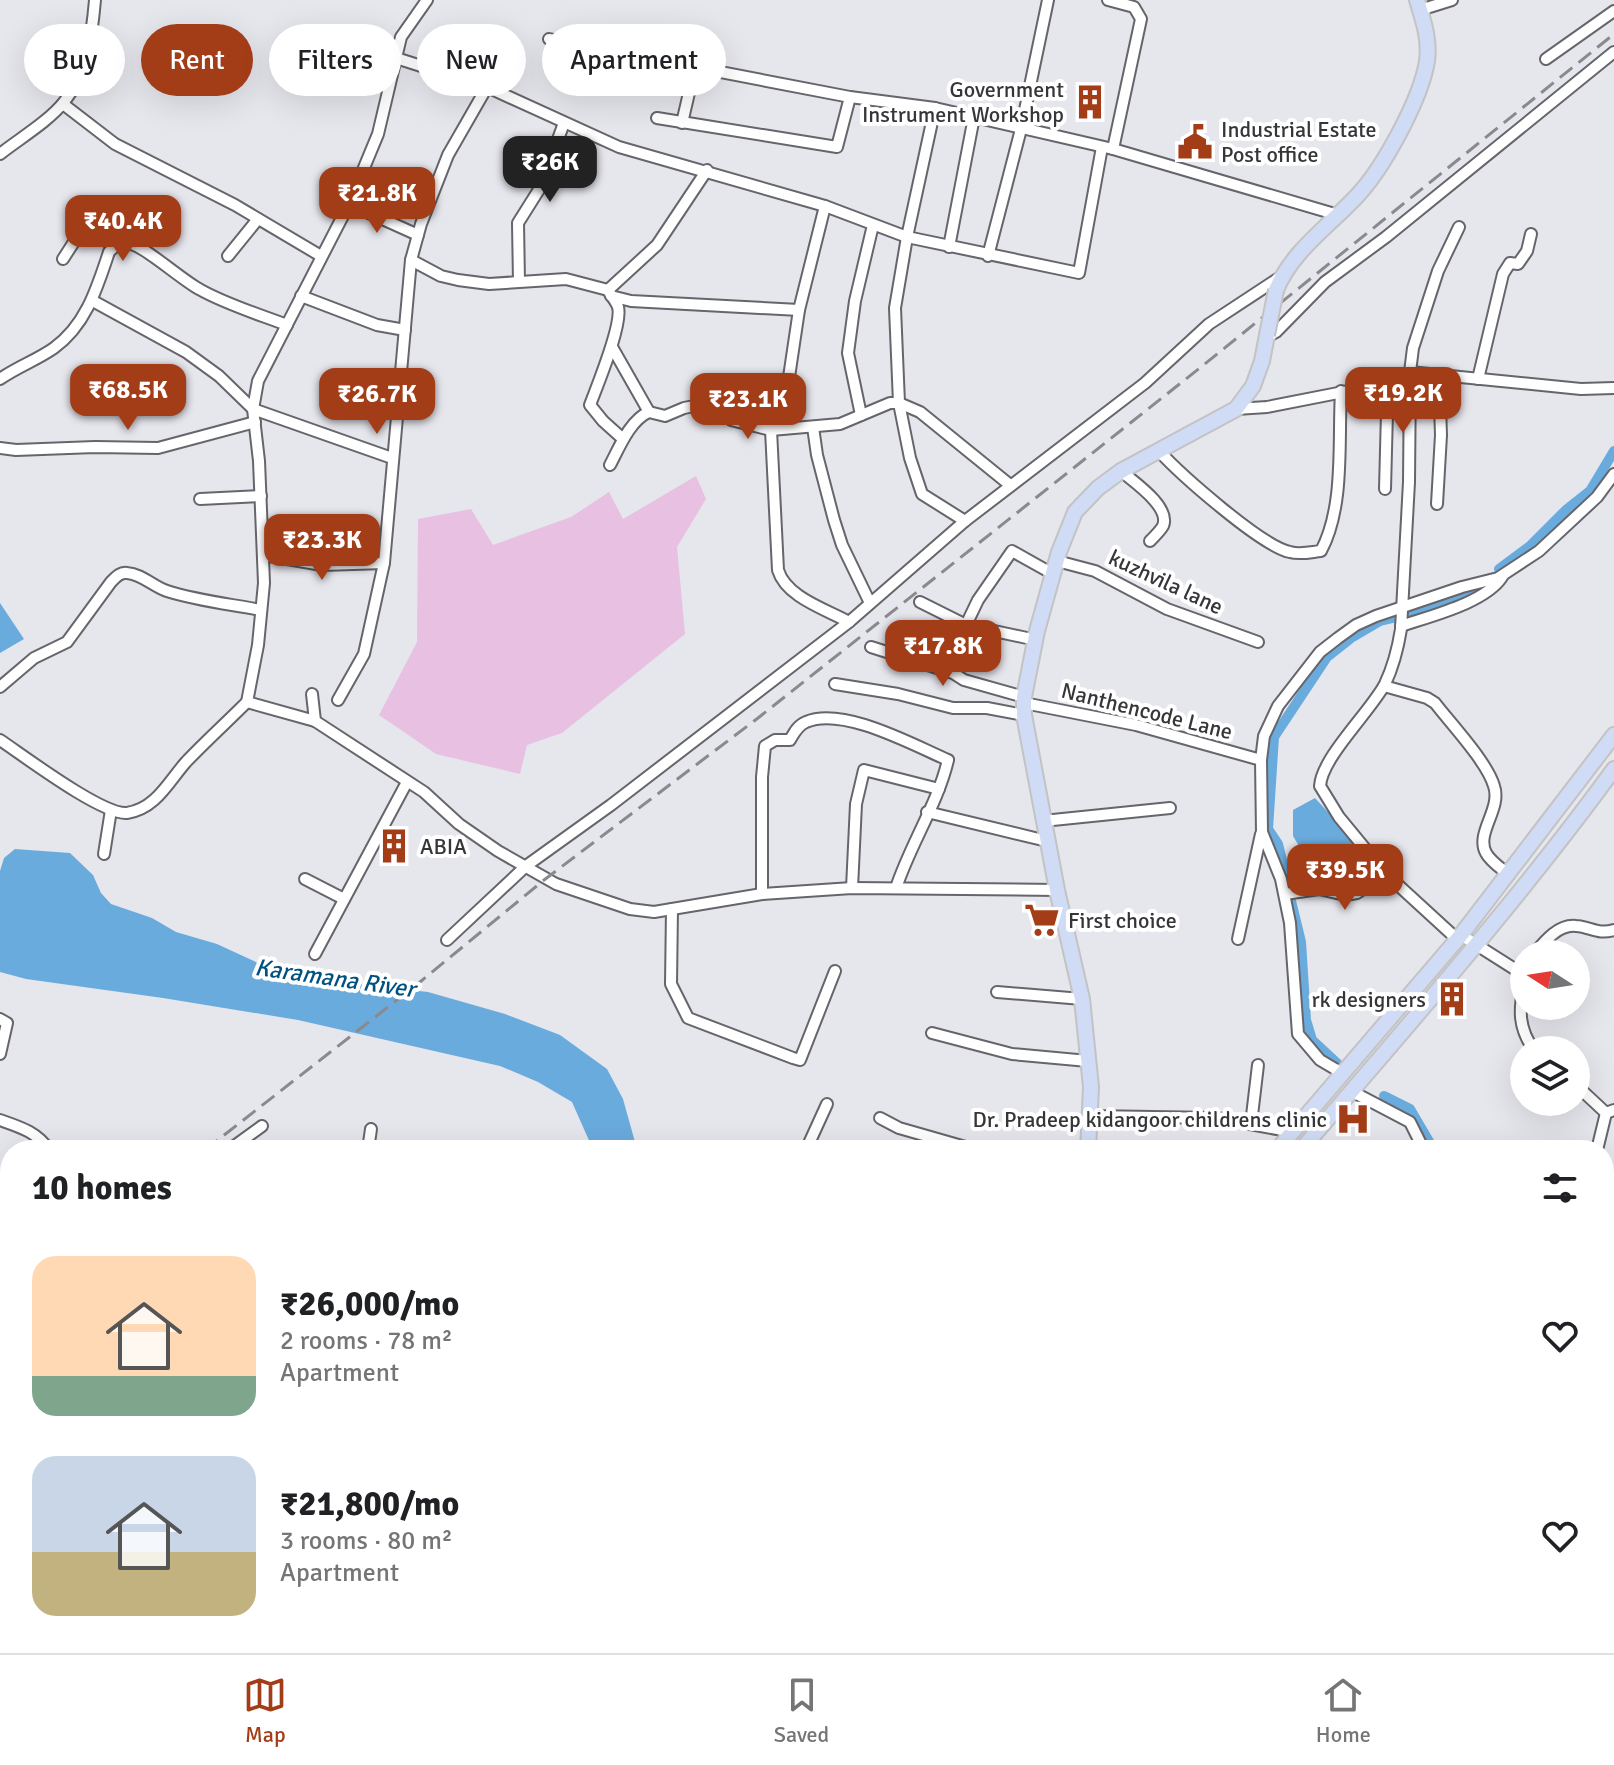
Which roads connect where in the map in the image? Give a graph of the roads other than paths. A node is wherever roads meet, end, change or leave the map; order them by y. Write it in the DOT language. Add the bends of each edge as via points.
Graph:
graph roads {
  1 [pos="95,0"];
  2 [pos="427,0"];
  3 [pos="1048,0"];
  4 [pos="1108,0"];
  5 [pos="1452,0"];
  6 [pos="1419,5"];
  7 [pos="1614,11"];
  8 [pos="401,37"];
  9 [pos="1614,52"];
  10 [pos="1546,59"];
  11 [pos="726,73"];
  12 [pos="387,96"];
  13 [pos="482,96"];
  14 [pos="506,96"];
  15 [pos="688,96"];
  16 [pos="850,97"];
  17 [pos="63,104"];
  18 [pos="935,108"];
  19 [pos="974,117"];
  20 [pos="657,118"];
  21 [pos="564,123"];
  22 [pos="682,123"];
  23 [pos="1021,129"];
  24 [pos="1107,148"];
  25 [pos="0,154"];
  26 [pos="707,170"];
  27 [pos="349,204"];
  28 [pos="97,206"];
  29 [pos="825,206"];
  30 [pos="1338,215"];
  31 [pos="258,219"];
  32 [pos="873,225"];
  33 [pos="84,227"];
  34 [pos="1459,227"];
  35 [pos="1531,234"];
  36 [pos="418,235"];
  37 [pos="907,237"];
  38 [pos="114,246"];
  39 [pos="949,247"];
  40 [pos="228,256"];
  41 [pos="321,256"];
  42 [pos="988,256"];
  43 [pos="63,259"];
  44 [pos="411,260"];
  45 [pos="519,282"];
  46 [pos="1279,283"];
  47 [pos="610,293"];
  48 [pos="301,296"];
  49 [pos="93,301"];
  50 [pos="799,310"];
  51 [pos="287,325"];
  52 [pos="405,330"];
  53 [pos="1267,336"];
  54 [pos="612,347"];
  55 [pos="1410,372"];
  56 [pos="1439,376"];
  57 [pos="0,379"];
  58 [pos="1478,379"];
  59 [pos="1384,384"];
  60 [pos="1614,388"];
  61 [pos="1341,391"];
  62 [pos="899,403"];
  63 [pos="253,409"];
  64 [pos="1236,409"];
  65 [pos="649,412"];
  66 [pos="861,415"];
  67 [pos="255,422"];
  68 [pos="813,427"];
  69 [pos="790,428"];
  70 [pos="771,430"];
  71 [pos="623,439"];
  72 [pos="0,448"];
  73 [pos="1158,450"];
  74 [pos="392,458"];
  75 [pos="610,465"];
  76 [pos="1121,471"];
  77 [pos="1614,474"];
  78 [pos="1010,485"];
  79 [pos="1385,489"];
  80 [pos="261,496"];
  81 [pos="200,499"];
  82 [pos="1437,504"];
  83 [pos="965,521"];
  84 [pos="1150,541"];
  85 [pos="264,555"];
  86 [pos="384,563"];
  87 [pos="1055,567"];
  88 [pos="1502,576"];
  89 [pos="920,602"];
  90 [pos="870,603"];
  91 [pos="1402,609"];
  92 [pos="261,610"];
  93 [pos="849,622"];
  94 [pos="966,625"];
  95 [pos="1401,626"];
  96 [pos="1027,638"];
  97 [pos="1258,642"];
  98 [pos="871,647"];
  99 [pos="835,684"];
  100 [pos="1384,686"];
  101 [pos="0,687"];
  102 [pos="312,694"];
  103 [pos="338,700"];
  104 [pos="247,702"];
  105 [pos="1024,705"];
  106 [pos="315,721"];
  107 [pos="1614,735"];
  108 [pos="0,740"];
  109 [pos="1261,760"];
  110 [pos="1614,769"];
  111 [pos="407,782"];
  112 [pos="939,789"];
  113 [pos="1170,808"];
  114 [pos="111,810"];
  115 [pos="927,812"];
  116 [pos="1043,821"];
  117 [pos="1262,832"];
  118 [pos="1047,841"];
  119 [pos="104,854"];
  120 [pos="526,866"];
  121 [pos="1386,874"];
  122 [pos="1509,875"];
  123 [pos="305,879"];
  124 [pos="852,888"];
  125 [pos="896,888"];
  126 [pos="1057,890"];
  127 [pos="762,894"];
  128 [pos="1285,894"];
  129 [pos="344,899"];
  130 [pos="672,909"];
  131 [pos="1614,930"];
  132 [pos="1460,937"];
  133 [pos="1238,939"];
  134 [pos="447,940"];
  135 [pos="1546,940"];
  136 [pos="1477,946"];
  137 [pos="315,954"];
  138 [pos="1510,966"];
  139 [pos="835,971"];
  140 [pos="997,992"];
  141 [pos="1082,999"];
  142 [pos="0,1019"];
  143 [pos="932,1033"];
  144 [pos="0,1054"];
  145 [pos="1088,1061"];
  146 [pos="1258,1065"];
  147 [pos="1342,1073"];
  148 [pos="1351,1091"];
  149 [pos="1590,1096"];
  150 [pos="827,1104"];
  151 [pos="1610,1111"];
  152 [pos="1090,1116"];
  153 [pos="880,1118"];
  154 [pos="0,1120"];
  155 [pos="1251,1124"];
  156 [pos="262,1126"];
  157 [pos="371,1129"];
  158 [pos="1293,1132"];
  159 [pos="42,1140"];
  160 [pos="243,1140"];
  161 [pos="369,1140"];
  162 [pos="811,1140"];
  163 [pos="938,1140"];
  164 [pos="1089,1140"];
  165 [pos="1286,1140"];
  166 [pos="1309,1140"];
  167 [pos="1419,1140"];
  168 [pos="1600,1140"];
  1 -- 17 [label="street" via="85,58"];
  2 -- 8 [label="street"];
  3 -- 23 [label="street"];
  4 -- 24 [label="street" via="1134,7 1141,19"];
  5 -- 6 [label="street"];
  6 -- 30 [label="main road" via="1427,32 1427,61 1414,101 1366,186"];
  7 -- 10 [label="street"];
  9 -- 53 [label="street" via="1325,282"];
  11 -- 16 [label="street"];
  12 -- 27 [label="street" via="378,134"];
  13 -- 36 [label="street" via="448,155"];
  14 -- 21 [label="street"];
  15 -- 22 [label="street"];
  16 -- 18 [label="street"];
  16 -- 22 [label="street" via="837,147"];
  17 -- 25 [label="street"];
  17 -- 31 [label="street" via="115,144"];
  18 -- 19 [label="street"];
  18 -- 37 [label="street"];
  19 -- 23 [label="street"];
  19 -- 39 [label="street"];
  20 -- 22 [label="street"];
  21 -- 26 [label="street" via="619,147"];
  21 -- 45 [label="street" via="540,188 518,223"];
  23 -- 24 [label="street"];
  23 -- 42 [label="street"];
  24 -- 30 [label="street"];
  24 -- 42 [label="street" via="1079,273"];
  26 -- 29 [label="street"];
  26 -- 47 [label="street" via="657,245"];
  27 -- 36 [label="street"];
  27 -- 41 [label="street"];
  28 -- 33 [label="street"];
  29 -- 32 [label="street"];
  29 -- 50 [label="street"];
  30 -- 46 [label="main road" via="1284,269"];
  31 -- 40 [label="street"];
  31 -- 41 [label="street"];
  32 -- 37 [label="street"];
  32 -- 66 [label="street" via="848,353"];
  33 -- 38 [label="street"];
  33 -- 43 [label="street"];
  34 -- 55 [label="street" via="1424,308"];
  35 -- 58 [label="street" via="1522,260 1510,263 1503,274"];
  36 -- 44 [label="street"];
  37 -- 39 [label="street"];
  37 -- 62 [label="street" via="895,308"];
  38 -- 49 [label="street"];
  38 -- 51 [label="street" via="141,247 200,290"];
  39 -- 42 [label="street"];
  41 -- 48 [label="street"];
  44 -- 45 [label="street" via="458,280"];
  44 -- 52 [label="street"];
  45 -- 47 [label="street" via="566,279"];
  46 -- 53 [label="main road, bridge"];
  46 -- 78 [label="street" via="1209,324 1145,383"];
  47 -- 50 [label="street" via="631,301"];
  47 -- 54 [label="street" via="618,306"];
  48 -- 51 [label="street"];
  48 -- 52 [label="street"];
  49 -- 57 [label="street" via="55,347"];
  49 -- 63 [label="street" via="186,352"];
  50 -- 69 [label="street" via="789,377"];
  51 -- 63 [label="street" via="258,381"];
  52 -- 74 [label="street"];
  53 -- 64 [label="main road" via="1253,386"];
  54 -- 65 [label="street"];
  54 -- 71 [label="street" via="590,405"];
  55 -- 56 [label="street"];
  55 -- 59 [label="street"];
  55 -- 91 [label="street"];
  56 -- 58 [label="street"];
  56 -- 82 [label="street"];
  58 -- 60 [label="street"];
  59 -- 61 [label="street"];
  59 -- 79 [label="street"];
  61 -- 64 [label="street"];
  61 -- 73 [label="street" via="1340,480 1321,551 1288,552 1262,540"];
  62 -- 66 [label="street"];
  62 -- 78 [label="street" via="920,412"];
  62 -- 83 [label="street" via="922,494"];
  63 -- 67 [label="street"];
  63 -- 74 [label="street"];
  64 -- 73 [label="main road"];
  65 -- 70 [label="street" via="665,416 709,403 721,407 731,420"];
  65 -- 71 [label="street"];
  66 -- 68 [label="street"];
  67 -- 72 [label="street" via="158,448"];
  67 -- 80 [label="street"];
  68 -- 69 [label="street"];
  68 -- 90 [label="street" via="842,545"];
  69 -- 70 [label="street"];
  70 -- 93 [label="street" via="781,582"];
  71 -- 75 [label="street"];
  73 -- 76 [label="main road"];
  74 -- 86 [label="street"];
  76 -- 84 [label="street" via="1165,516"];
  76 -- 87 [label="main road" via="1075,512"];
  77 -- 88 [label="street" via="1539,551"];
  78 -- 83 [label="street"];
  80 -- 81 [label="street"];
  80 -- 85 [label="street"];
  83 -- 90 [label="street"];
  85 -- 86 [label="street" via="322,565"];
  85 -- 92 [label="street"];
  86 -- 103 [label="street" via="364,654"];
  87 -- 94 [label="street, kuzhvila lane" via="1012,551"];
  87 -- 97 [label="street, kuzhvila lane" via="1095,571 1167,609"];
  87 -- 105 [label="main road"];
  88 -- 91 [label="street"];
  88 -- 95 [label="street" via="1481,596"];
  89 -- 94 [label="street"];
  90 -- 93 [label="street"];
  91 -- 95 [label="street"];
  91 -- 109 [label="street" via="1356,625 1320,652 1278,706 1264,736"];
  92 -- 101 [label="street" via="188,597 127,572 120,574 67,642 34,658"];
  92 -- 104 [label="street"];
  93 -- 120 [label="street"];
  94 -- 96 [label="street"];
  95 -- 100 [label="street"];
  98 -- 105 [label="street" via="953,673"];
  99 -- 105 [label="street" via="953,708"];
  100 -- 121 [label="street" via="1326,767 1320,786"];
  100 -- 122 [label="street" via="1435,703 1482,764 1497,796 1483,845 1486,855"];
  102 -- 106 [label="street"];
  104 -- 106 [label="street"];
  104 -- 114 [label="street" via="148,805 127,813"];
  105 -- 109 [label="street, Nanthencode Lane" via="1136,725"];
  105 -- 116 [label="main road"];
  106 -- 111 [label="street"];
  107 -- 122 [label="main road"];
  108 -- 114 [label="street"];
  109 -- 117 [label="street"];
  110 -- 136 [label="main road"];
  111 -- 120 [label="street" via="459,824"];
  111 -- 129 [label="street"];
  112 -- 115 [label="street"];
  112 -- 124 [label="street" via="864,770 856,804"];
  112 -- 127 [label="street" via="948,760 868,726 830,718 805,722 790,740 765,746"];
  113 -- 116 [label="street"];
  114 -- 119 [label="street"];
  115 -- 118 [label="street"];
  115 -- 125 [label="street"];
  116 -- 118 [label="main road"];
  117 -- 128 [label="street"];
  117 -- 133 [label="street"];
  118 -- 126 [label="main road"];
  120 -- 130 [label="street" via="599,900 654,912"];
  120 -- 134 [label="street"];
  121 -- 128 [label="street" via="1357,893 1319,889"];
  121 -- 132 [label="street"];
  122 -- 132 [label="main road"];
  123 -- 129 [label="street"];
  124 -- 125 [label="street"];
  124 -- 127 [label="street"];
  125 -- 126 [label="street"];
  126 -- 141 [label="main road"];
  127 -- 130 [label="street"];
  128 -- 147 [label="street" via="1298,1034 1320,1060"];
  129 -- 137 [label="street"];
  130 -- 139 [label="street" via="671,984 688,1018 793,1058 800,1060"];
  131 -- 135 [label="street" via="1598,933 1565,926"];
  132 -- 136 [label="street"];
  132 -- 147 [label="main road"];
  136 -- 138 [label="street"];
  136 -- 148 [label="main road"];
  140 -- 141 [label="street"];
  141 -- 145 [label="main road"];
  142 -- 144 [label="street" via="7,1029"];
  143 -- 145 [label="street" via="1032,1057"];
  145 -- 152 [label="main road"];
  146 -- 155 [label="street"];
  147 -- 158 [label="main road"];
  148 -- 166 [label="main road"];
  148 -- 167 [label="street" via="1410,1122"];
  149 -- 151 [label="street"];
  150 -- 162 [label="street"];
  151 -- 168 [label="street"];
  152 -- 155 [label="street" via="1217,1118"];
  152 -- 164 [label="main road"];
  153 -- 163 [label="street"];
  154 -- 159 [label="street"];
  155 -- 158 [label="street"];
  156 -- 160 [label="street"];
  157 -- 161 [label="street"];
  158 -- 165 [label="main road"];
}
